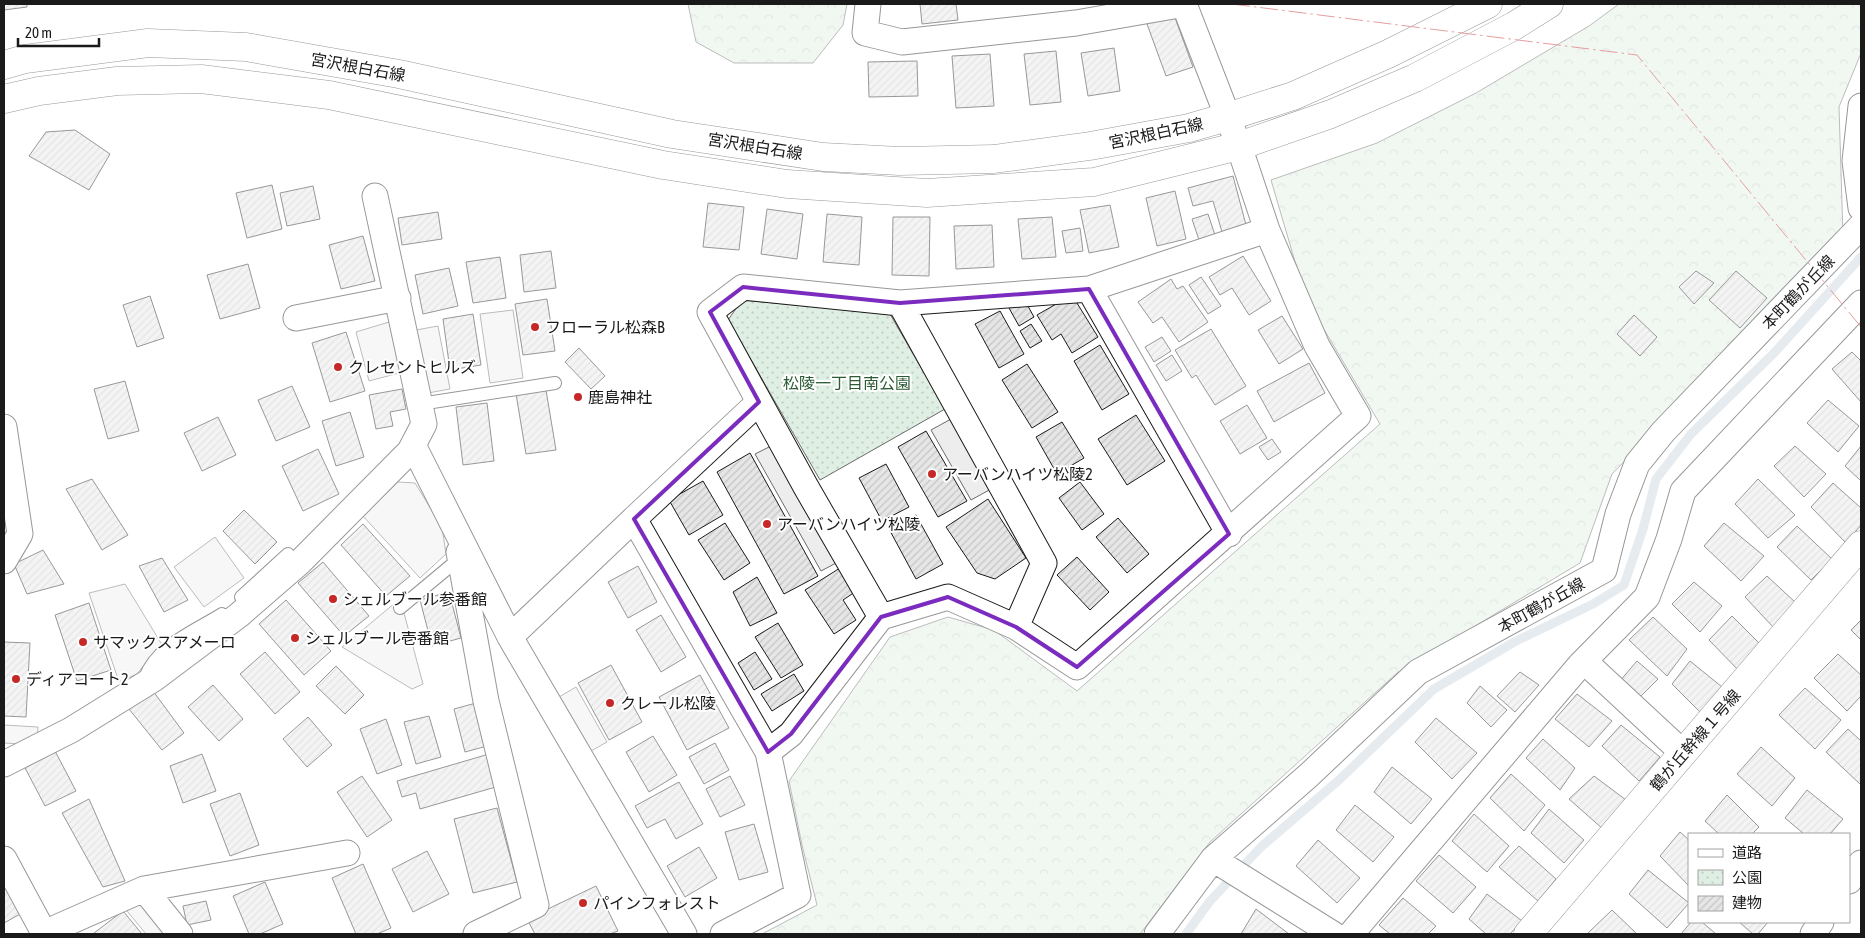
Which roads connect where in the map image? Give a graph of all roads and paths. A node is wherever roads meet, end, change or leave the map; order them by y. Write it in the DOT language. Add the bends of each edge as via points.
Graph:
graph roads {
  1 [pos="868,4"];
  2 [pos="1185,4"];
  3 [pos="1488,4"];
  4 [pos="1549,4"];
  5 [pos="4,65"];
  6 [pos="4,99"];
  7 [pos="1861,106"];
  8 [pos="1227,117"];
  9 [pos="1239,146"];
  10 [pos="375,196"];
  11 [pos="1861,208"];
  12 [pos="1861,226"];
  13 [pos="1267,230"];
  14 [pos="1089,289"];
  15 [pos="398,298"];
  16 [pos="900,303"];
  17 [pos="1861,304"];
  18 [pos="296,318"];
  19 [pos="555,383"];
  20 [pos="759,402"];
  21 [pos="420,404"];
  22 [pos="4,427"];
  23 [pos="413,445"];
  24 [pos="634,518"];
  25 [pos="453,523"];
  26 [pos="1228,534"];
  27 [pos="1861,545"];
  28 [pos="288,554"];
  29 [pos="460,558"];
  30 [pos="4,561"];
  31 [pos="400,608"];
  32 [pos="881,617"];
  33 [pos="1016,626"];
  34 [pos="510,637"];
  35 [pos="1584,661"];
  36 [pos="142,685"];
  37 [pos="768,752"];
  38 [pos="1683,753"];
  39 [pos="4,764"];
  40 [pos="347,853"];
  41 [pos="4,859"];
  42 [pos="1219,863"];
  43 [pos="1861,863"];
  44 [pos="1850,880"];
  45 [pos="144,889"];
  46 [pos="1820,923"];
  47 [pos="43,934"];
  48 [pos="180,934"];
  49 [pos="476,934"];
  50 [pos="684,934"];
  51 [pos="723,934"];
  52 [pos="1157,934"];
  53 [pos="1333,934"];
  54 [pos="1351,934"];
  55 [pos="1528,934"];
  56 [pos="1813,934"];
  1 -- 2 [label="street" via="865,34 902,42 1076,23"];
  2 -- 8 [label="street"];
  3 -- 8 [label="street, 宮沢根白石線" via="1388,54 1293,96"];
  4 -- 9 [label="street" via="1415,78 1331,114"];
  5 -- 8 [label="street, 宮沢根白石線" via="25,59 148,43 246,47 399,74 672,134 823,157 900,161 994,159 1090,146 1189,128"];
  6 -- 9 [label="street" via="38,91 117,81 201,79 329,95 663,165 787,184 928,193 1094,182"];
  7 -- 11 [label="street" via="1854,161"];
  8 -- 9 [label="street"];
  9 -- 13 [label="street"];
  10 -- 15 [label="street"];
  12 -- 42 [label="street, 本町鶴が丘線" via="1662,432 1637,464 1618,514 1604,570 1418,672"];
  13 -- 14 [label="street"];
  13 -- 26 [label="street" via="1317,346 1358,416"];
  14 -- 16 [label="street"];
  14 -- 26 [label="street"];
  15 -- 18 [label="street"];
  15 -- 21 [label="street"];
  16 -- 20 [label="street" via="743,287 710,312"];
  16 -- 33 [label="street" via="1044,563"];
  17 -- 35 [label="street" via="1683,492 1647,597"];
  19 -- 21 [label="lane"];
  20 -- 24 [label="street"];
  20 -- 32 [label="street"];
  21 -- 23 [label="street" via="424,424"];
  22 -- 30 [label="street" via="20,534"];
  23 -- 25 [label="street"];
  23 -- 36 [label="street" via="300,562 239,615"];
  24 -- 34 [label="street"];
  24 -- 37 [label="street"];
  25 -- 29 [label="street"];
  25 -- 34 [label="street"];
  26 -- 33 [label="street" via="1078,667"];
  27 -- 38 [label="street, 鶴が丘幹線１号線"];
  28 -- 36 [label="lane" via="222,614 164,649 147,672"];
  29 -- 31 [label="lane"];
  29 -- 49 [label="street" via="486,701 536,905"];
  32 -- 33 [label="street" via="948,597"];
  32 -- 37 [label="street" via="791,734"];
  34 -- 50 [label="street"];
  35 -- 38 [label="street"];
  35 -- 54 [label="street"];
  36 -- 39 [label="street" via="71,730"];
  37 -- 51 [label="street" via="798,895"];
  38 -- 55 [label="street, 鶴が丘幹線１号線"];
  40 -- 45 [label="street"];
  41 -- 47 [label="street"];
  42 -- 52 [label="street, 本町鶴が丘線"];
  42 -- 53 [label="street"];
  43 -- 44 [label="street"];
  45 -- 47 [label="street"];
  45 -- 48 [label="street"];
  46 -- 56 [label="street"];
}
